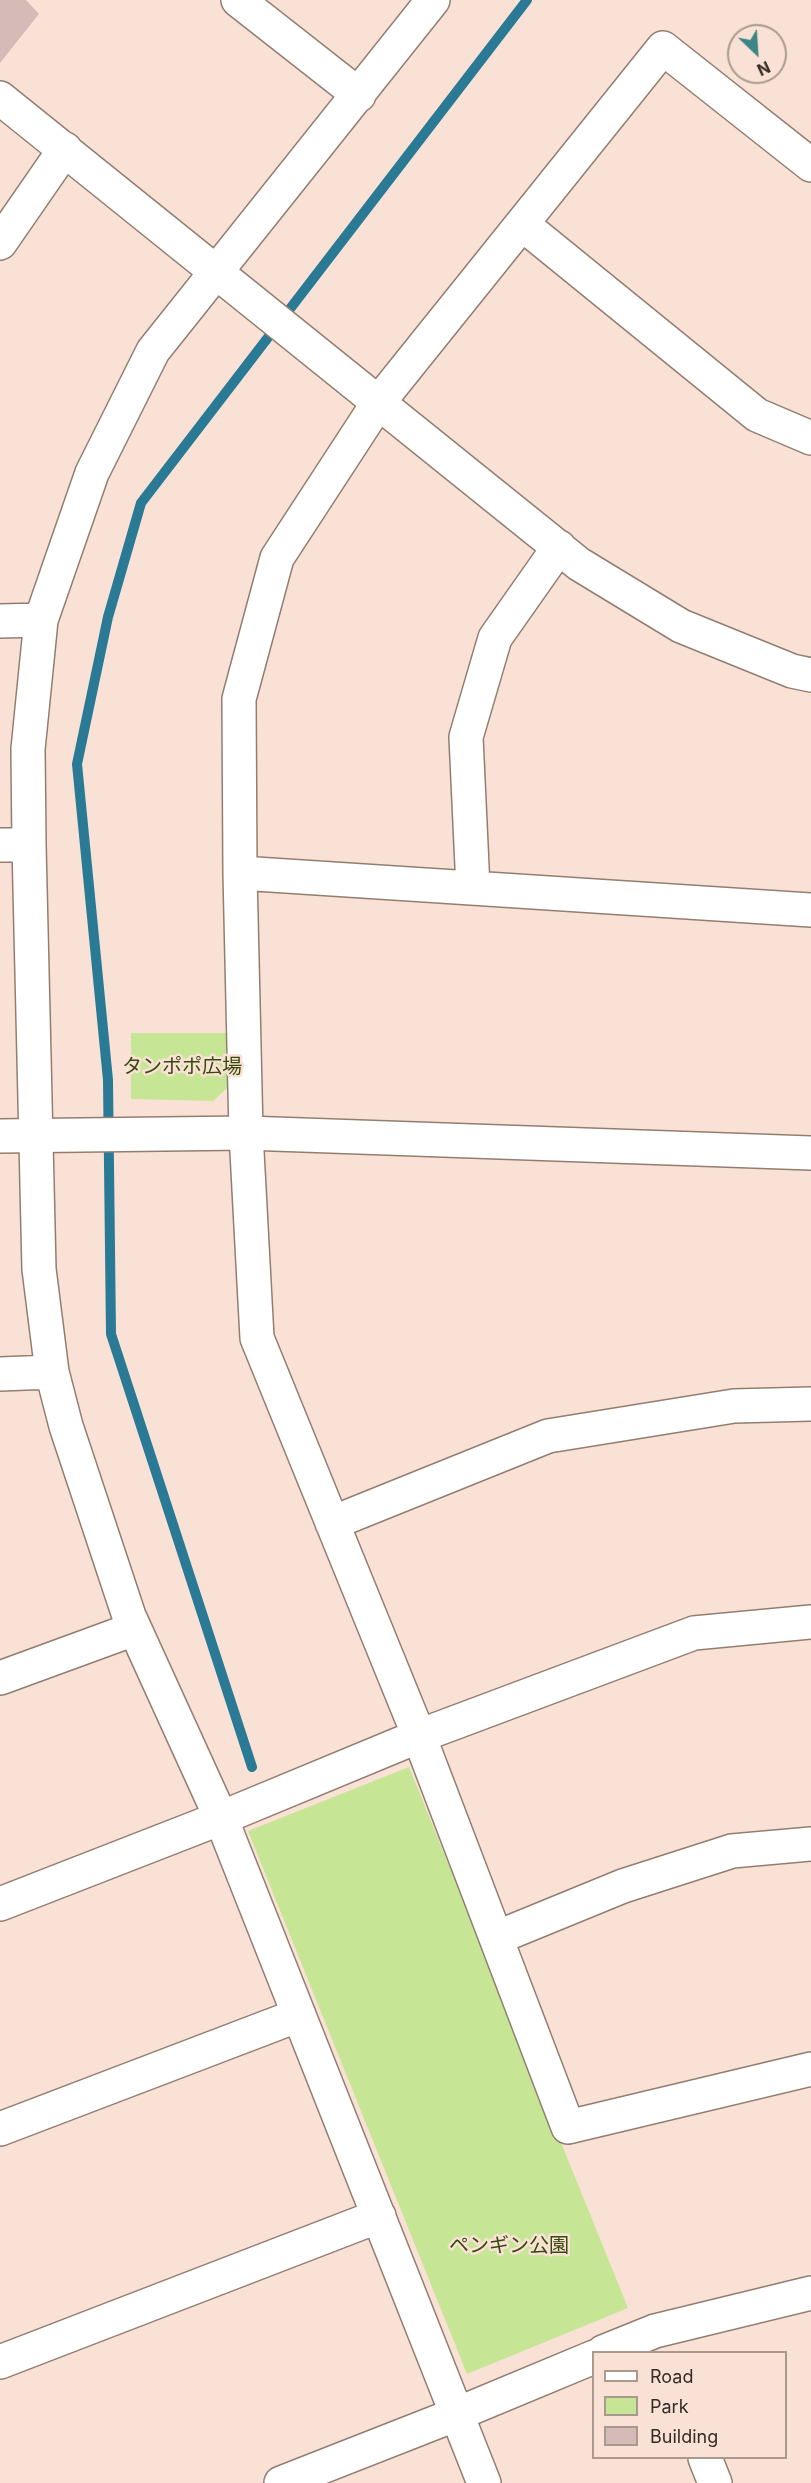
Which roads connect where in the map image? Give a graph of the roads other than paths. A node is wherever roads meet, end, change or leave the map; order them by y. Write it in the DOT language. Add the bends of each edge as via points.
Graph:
graph roads {
  1 [pos="238,0"];
  2 [pos="432,0"];
  3 [pos="359,95"];
  4 [pos="0,98"];
  5 [pos="65,149"];
  6 [pos="811,165"];
  7 [pos="522,224"];
  8 [pos="0,243"];
  9 [pos="215,272"];
  10 [pos="378,403"];
  11 [pos="811,438"];
  12 [pos="559,548"];
  13 [pos="41,620"];
  14 [pos="0,621"];
  15 [pos="811,675"];
  16 [pos="14,845"];
  17 [pos="240,873"];
  18 [pos="473,888"];
  19 [pos="811,910"];
  20 [pos="246,1133"];
  21 [pos="0,1136"];
  22 [pos="51,1136"];
  23 [pos="811,1153"];
  24 [pos="52,1372"];
  25 [pos="0,1374"];
  26 [pos="811,1404"];
  27 [pos="332,1523"];
  28 [pos="811,1622"];
  29 [pos="134,1629"];
  30 [pos="0,1678"];
  31 [pos="419,1736"];
  32 [pos="221,1818"];
  33 [pos="811,1844"];
  34 [pos="0,1904"];
  35 [pos="496,1938"];
  36 [pos="299,2014"];
  37 [pos="811,2069"];
  38 [pos="0,2129"];
  39 [pos="378,2216"];
  40 [pos="811,2293"];
  41 [pos="659,2342"];
  42 [pos="609,2351"];
  43 [pos="592,2357"];
  44 [pos="0,2362"];
  45 [pos="457,2414"];
  46 [pos="706,2459"];
  47 [pos="281,2483"];
  48 [pos="484,2483"];
  49 [pos="715,2483"];
  1 -- 3 [label="street"];
  2 -- 3 [label="street"];
  3 -- 9 [label="street"];
  4 -- 5 [label="street"];
  5 -- 8 [label="street"];
  5 -- 9 [label="street"];
  6 -- 7 [label="street" via="663,48"];
  7 -- 10 [label="street"];
  7 -- 11 [label="street" via="757,415"];
  9 -- 10 [label="street"];
  9 -- 13 [label="street" via="153,351 92,473"];
  10 -- 12 [label="street"];
  10 -- 17 [label="street" via="277,558 239,699"];
  12 -- 15 [label="street" via="681,626"];
  12 -- 18 [label="street" via="495,638 466,737"];
  13 -- 14 [label="street"];
  13 -- 16 [label="street"];
  16 -- 22 [label="street"];
  17 -- 18 [label="street"];
  17 -- 20 [label="street"];
  18 -- 19 [label="street"];
  20 -- 22 [label="street"];
  20 -- 23 [label="street"];
  20 -- 27 [label="street" via="257,1338"];
  21 -- 22 [label="street"];
  22 -- 24 [label="street" via="39,1269"];
  24 -- 25 [label="street"];
  24 -- 29 [label="street" via="66,1426"];
  26 -- 27 [label="street" via="734,1406 548,1436"];
  27 -- 31 [label="street"];
  28 -- 31 [label="street" via="694,1633"];
  29 -- 30 [label="street"];
  29 -- 32 [label="street"];
  31 -- 32 [label="street"];
  31 -- 35 [label="street"];
  32 -- 34 [label="street"];
  32 -- 36 [label="street"];
  33 -- 35 [label="street" via="732,1851 623,1886"];
  35 -- 37 [label="street" via="568,2127"];
  36 -- 38 [label="street"];
  36 -- 39 [label="street"];
  39 -- 44 [label="street"];
  39 -- 45 [label="street"];
  40 -- 41 [label="street"];
  41 -- 42 [label="street"];
  43 -- 45 [label="street"];
  45 -- 47 [label="street"];
  45 -- 48 [label="street"];
  46 -- 49 [label="street"];
}
